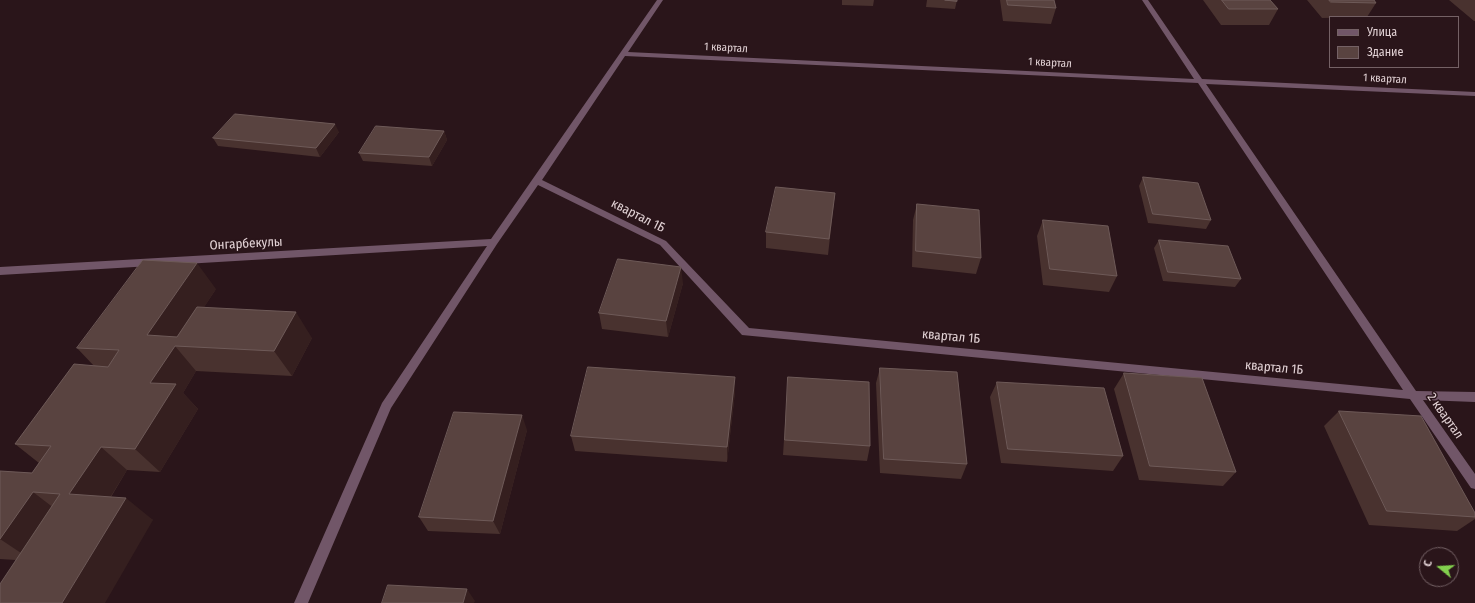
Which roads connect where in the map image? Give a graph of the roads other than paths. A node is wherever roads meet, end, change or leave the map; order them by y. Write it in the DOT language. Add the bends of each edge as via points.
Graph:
graph roads {
  1 [pos="660,0"];
  2 [pos="1145,0"];
  3 [pos="624,54"];
  4 [pos="1199,81"];
  5 [pos="1475,94"];
  6 [pos="537,181"];
  7 [pos="494,242"];
  8 [pos="0,271"];
  9 [pos="1413,395"];
  10 [pos="1475,397"];
  11 [pos="1475,484"];
  12 [pos="301,603"];
  1 -- 3 [label="street"];
  2 -- 4 [label="street"];
  3 -- 4 [label="street, 1 квартал"];
  3 -- 6 [label="street"];
  4 -- 5 [label="street, 1 квартал"];
  4 -- 9 [label="street"];
  6 -- 7 [label="street"];
  6 -- 9 [label="street, квартал 1Б" via="663,243 746,332"];
  7 -- 8 [label="street, Онгарбекулы"];
  7 -- 12 [label="street" via="386,406"];
  9 -- 10 [label="street, 2 квартал"];
  9 -- 11 [label="street, 2 квартал"];
}
